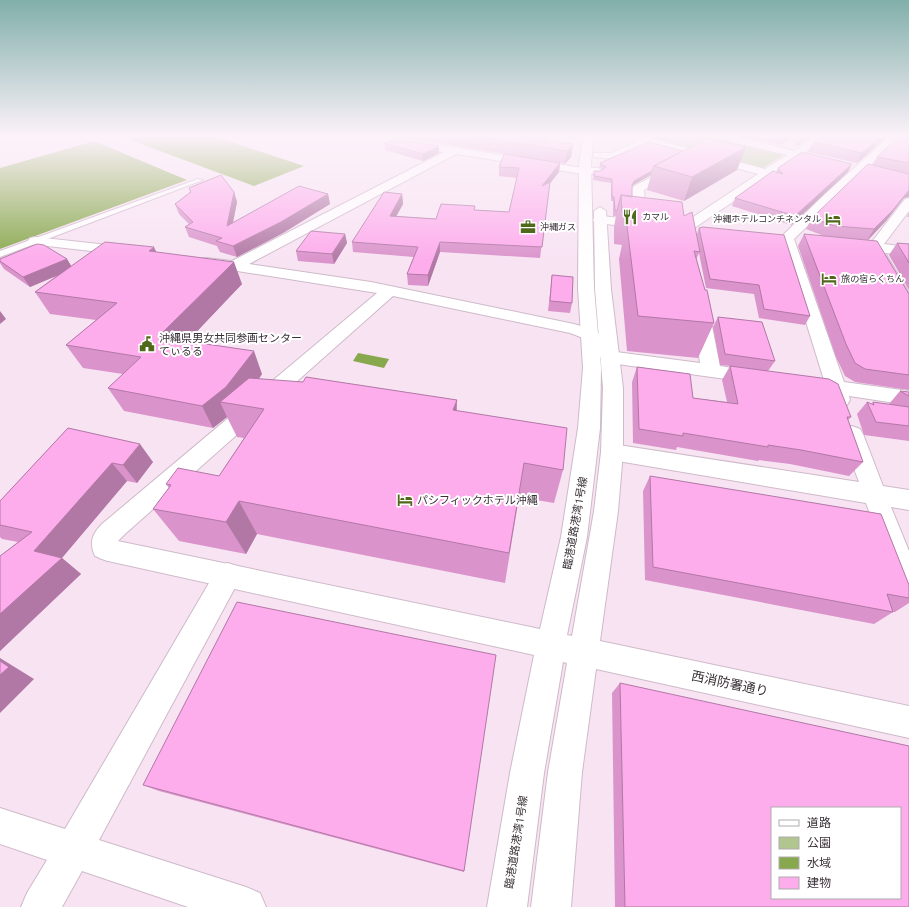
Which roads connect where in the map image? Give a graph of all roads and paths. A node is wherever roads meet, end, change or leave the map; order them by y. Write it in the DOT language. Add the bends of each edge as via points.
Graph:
graph roads {
  1 [pos="403,177"];
  2 [pos="579,177"];
  3 [pos="595,177"];
  4 [pos="596,177"];
  5 [pos="659,177"];
  6 [pos="760,177"];
  7 [pos="851,177"];
  8 [pos="200,180"];
  9 [pos="596,181"];
  10 [pos="909,202"];
  11 [pos="600,220"];
  12 [pos="640,223"];
  13 [pos="655,225"];
  14 [pos="671,227"];
  15 [pos="686,228"];
  16 [pos="710,231"];
  17 [pos="35,241"];
  18 [pos="839,244"];
  19 [pos="875,248"];
  20 [pos="909,251"];
  21 [pos="144,253"];
  22 [pos="0,254"];
  23 [pos="189,260"];
  24 [pos="234,266"];
  25 [pos="693,266"];
  26 [pos="389,291"];
  27 [pos="698,296"];
  28 [pos="909,307"];
  29 [pos="589,334"];
  30 [pos="610,357"];
  31 [pos="711,371"];
  32 [pos="835,388"];
  33 [pos="909,398"];
  34 [pos="612,452"];
  35 [pos="874,495"];
  36 [pos="909,500"];
  37 [pos="228,575"];
  38 [pos="909,585"];
  39 [pos="551,645"];
  40 [pos="582,652"];
  41 [pos="909,722"];
  42 [pos="0,826"];
  43 [pos="72,850"];
  44 [pos="41,907"];
  45 [pos="246,907"];
  46 [pos="507,907"];
  47 [pos="552,907"];
  1 -- 24 [label="street"];
  2 -- 9 [label="street"];
  3 -- 9 [label="street, 臨港道路港湾1号線"];
  4 -- 9 [label="street, 臨港道路港湾1号線"];
  5 -- 12 [label="street" via="638,189"];
  6 -- 15 [label="street"];
  7 -- 32 [label="street" via="787,238"];
  8 -- 17 [label="lane"];
  9 -- 11 [label="street, 臨港道路港湾1号線"];
  9 -- 29 [label="street, 臨港道路港湾1号線" via="586,263"];
  10 -- 19 [label="street"];
  11 -- 12 [label="street"];
  11 -- 30 [label="street, 臨港道路港湾1号線" via="603,289"];
  12 -- 13 [label="street"];
  14 -- 15 [label="street"];
  15 -- 16 [label="street"];
  15 -- 25 [label="street"];
  17 -- 21 [label="street"];
  17 -- 22 [label="lane"];
  18 -- 19 [label="street"];
  19 -- 20 [label="street"];
  19 -- 28 [label="street"];
  23 -- 24 [label="street"];
  24 -- 26 [label="street"];
  26 -- 29 [label="street"];
  26 -- 37 [label="street, 西消防署通り" via="116,527 102,544 108,550"];
  27 -- 31 [label="street"];
  29 -- 30 [label="street"];
  29 -- 39 [label="street, 臨港道路港湾1号線" via="592,368 586,457 574,537"];
  30 -- 31 [label="street"];
  30 -- 34 [label="street, 臨港道路港湾1号線" via="613,388"];
  31 -- 32 [label="street"];
  32 -- 33 [label="street"];
  32 -- 35 [label="street"];
  34 -- 35 [label="street"];
  34 -- 40 [label="street, 臨港道路港湾1号線" via="606,511"];
  35 -- 36 [label="street"];
  35 -- 38 [label="street"];
  37 -- 39 [label="street, 西消防署通り"];
  37 -- 43 [label="street"];
  39 -- 40 [label="street, 西消防署通り"];
  39 -- 46 [label="street, 臨港道路港湾1号線" via="527,774"];
  40 -- 41 [label="street, 西消防署通り"];
  40 -- 47 [label="street, 臨港道路港湾1号線" via="565,772"];
  42 -- 43 [label="street"];
  43 -- 44 [label="street"];
  43 -- 45 [label="street"];
}
